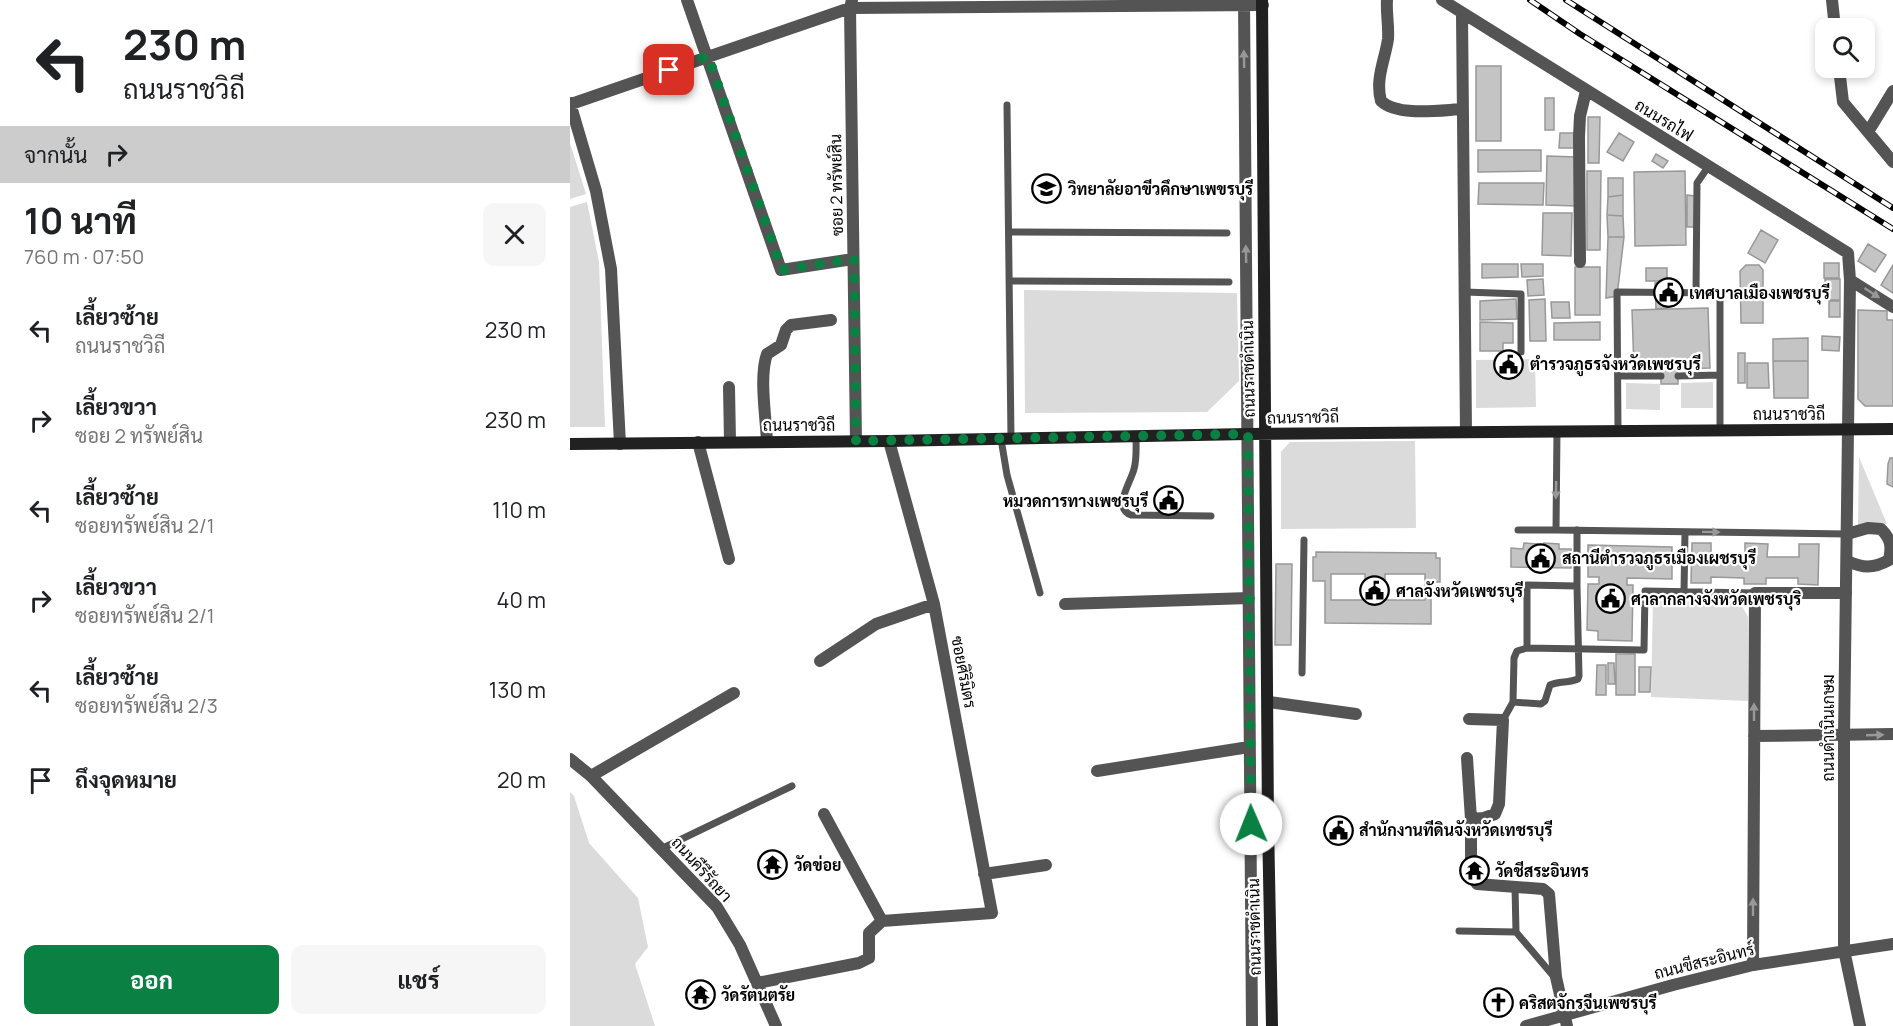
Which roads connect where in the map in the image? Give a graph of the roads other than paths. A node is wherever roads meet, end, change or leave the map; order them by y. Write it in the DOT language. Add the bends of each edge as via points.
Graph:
graph roads {
  1 [pos="687,0"];
  2 [pos="1387,0"];
  3 [pos="1442,0"];
  4 [pos="1244,2"];
  5 [pos="1263,2"];
  6 [pos="1829,2"];
  7 [pos="849,3"];
  8 [pos="1462,14"];
  9 [pos="1833,18"];
  10 [pos="708,56"];
  11 [pos="1840,78"];
  12 [pos="1586,91"];
  13 [pos="1893,91"];
  14 [pos="570,104"];
  15 [pos="1007,105"];
  16 [pos="1463,109"];
  17 [pos="1868,132"];
  18 [pos="1893,162"];
  19 [pos="1708,167"];
  20 [pos="1009,232"];
  21 [pos="1227,233"];
  22 [pos="854,259"];
  23 [pos="1580,262"];
  24 [pos="1247,277"];
  25 [pos="1263,277"];
  26 [pos="1850,280"];
  27 [pos="1010,281"];
  28 [pos="1229,282"];
  29 [pos="1465,292"];
  30 [pos="1696,292"];
  31 [pos="1893,307"];
  32 [pos="831,320"];
  33 [pos="1521,352"];
  34 [pos="1720,375"];
  35 [pos="1618,376"];
  36 [pos="1661,376"];
  37 [pos="1678,376"];
  38 [pos="729,387"];
  39 [pos="1893,429"];
  40 [pos="1720,430"];
  41 [pos="1848,430"];
  42 [pos="1557,431"];
  43 [pos="1618,431"];
  44 [pos="1466,432"];
  45 [pos="1248,434"];
  46 [pos="1265,434"];
  47 [pos="1136,436"];
  48 [pos="1006,439"];
  49 [pos="856,441"];
  50 [pos="889,441"];
  51 [pos="698,442"];
  52 [pos="730,442"];
  53 [pos="767,442"];
  54 [pos="570,444"];
  55 [pos="621,444"];
  56 [pos="1211,516"];
  57 [pos="1518,530"];
  58 [pos="1556,530"];
  59 [pos="1577,530"];
  60 [pos="1685,531"];
  61 [pos="1847,534"];
  62 [pos="1304,540"];
  63 [pos="729,559"];
  64 [pos="1847,561"];
  65 [pos="1891,562"];
  66 [pos="1249,585"];
  67 [pos="1267,585"];
  68 [pos="1577,586"];
  69 [pos="1684,592"];
  70 [pos="1040,593"];
  71 [pos="1755,593"];
  72 [pos="1846,593"];
  73 [pos="1249,598"];
  74 [pos="934,604"];
  75 [pos="1065,604"];
  76 [pos="1527,648"];
  77 [pos="1579,649"];
  78 [pos="820,661"];
  79 [pos="1302,673"];
  80 [pos="734,693"];
  81 [pos="1269,702"];
  82 [pos="1513,702"];
  83 [pos="1356,714"];
  84 [pos="1469,719"];
  85 [pos="1503,720"];
  86 [pos="1893,734"];
  87 [pos="1754,736"];
  88 [pos="1844,736"];
  89 [pos="1249,747"];
  90 [pos="1467,758"];
  91 [pos="570,759"];
  92 [pos="1097,771"];
  93 [pos="591,776"];
  94 [pos="792,786"];
  95 [pos="824,814"];
  96 [pos="1471,819"];
  97 [pos="1251,824"];
  98 [pos="1268,824"];
  99 [pos="661,849"];
  100 [pos="1046,865"];
  101 [pos="984,874"];
  102 [pos="1515,888"];
  103 [pos="882,921"];
  104 [pos="1459,931"];
  105 [pos="1516,932"];
  106 [pos="1893,944"];
  107 [pos="1845,950"];
  108 [pos="1753,965"];
  109 [pos="1556,979"];
  110 [pos="757,983"];
  111 [pos="1252,997"];
  112 [pos="1271,998"];
  113 [pos="1566,1021"];
  114 [pos="776,1026"];
  115 [pos="1252,1026"];
  116 [pos="1272,1026"];
  117 [pos="1526,1026"];
  118 [pos="1860,1026"];
  1 -- 10 [label="street"];
  2 -- 16 [label="street" via="1388,33 1379,82 1381,101 1395,109"];
  3 -- 8 [label="street, ถนนรถไฟ"];
  4 -- 5 [label="street"];
  4 -- 7 [label="street"];
  24 -- 4 [label="street, one-way"];
  5 -- 25 [label="main road, ถนนราชดำเนิน"];
  6 -- 9 [label="street"];
  7 -- 10 [label="street"];
  7 -- 22 [label="street, ซอย 2 ทรัพย์สิน"];
  8 -- 12 [label="street, ถนนรถไฟ"];
  8 -- 16 [label="street"];
  10 -- 14 [label="street"];
  10 -- 22 [label="street" via="782,270"];
  11 -- 17 [label="street" via="1843,102"];
  12 -- 19 [label="street, ถนนรถไฟ"];
  12 -- 23 [label="street" via="1579,127"];
  13 -- 17 [label="street"];
  14 -- 55 [label="street" via="596,191 611,269"];
  15 -- 20 [label="lane"];
  16 -- 29 [label="street"];
  17 -- 18 [label="street"];
  19 -- 26 [label="street, ถนนรถไฟ" via="1848,253"];
  19 -- 30 [label="lane" via="1697,183"];
  20 -- 21 [label="lane"];
  20 -- 27 [label="lane"];
  22 -- 49 [label="street, ซอย 2 ทรัพย์สิน"];
  24 -- 25 [label="street"];
  24 -- 45 [label="street"];
  25 -- 46 [label="main road, ถนนราชดำเนิน"];
  26 -- 31 [label="street, one-way"];
  26 -- 41 [label="street, ถนนรถไฟ"];
  27 -- 28 [label="lane"];
  27 -- 48 [label="lane"];
  29 -- 33 [label="lane" via="1521,294"];
  29 -- 44 [label="street"];
  30 -- 34 [label="lane" via="1720,293"];
  30 -- 35 [label="lane" via="1617,292"];
  32 -- 53 [label="street" via="791,325 781,345 768,354"];
  34 -- 37 [label="lane"];
  34 -- 40 [label="lane"];
  35 -- 36 [label="lane"];
  35 -- 43 [label="lane"];
  38 -- 52 [label="street"];
  39 -- 41 [label="main road, ถนนราชวิถี"];
  40 -- 41 [label="main road, ถนนราชวิถี"];
  40 -- 43 [label="main road, ถนนราชวิถี"];
  41 -- 61 [label="street, ถนนดำเนินเกษม"];
  42 -- 43 [label="main road, ถนนราชวิถี"];
  42 -- 44 [label="main road, ถนนราชวิถี"];
  42 -- 58 [label="lane, one-way"];
  44 -- 46 [label="main road, ถนนราชวิถี"];
  45 -- 46 [label="main road, ถนนราชวิถี"];
  45 -- 47 [label="main road, ถนนราชวิถี"];
  45 -- 66 [label="street"];
  46 -- 67 [label="main road, ถนนราชดำเนิน"];
  47 -- 48 [label="main road, ถนนราชวิถี"];
  47 -- 56 [label="lane" via="1135,466 1123,504 1126,513"];
  48 -- 50 [label="main road, ถนนราชวิถี"];
  48 -- 70 [label="lane" via="1007,475"];
  49 -- 50 [label="main road, ถนนราชวิถี"];
  49 -- 53 [label="main road, ถนนราชวิถี"];
  50 -- 74 [label="street, ซอยศิริมิตร"];
  51 -- 52 [label="main road, ถนนราชวิถี"];
  51 -- 55 [label="main road, ถนนราชวิถี"];
  51 -- 63 [label="street"];
  52 -- 53 [label="main road, ถนนราชวิถี"];
  54 -- 55 [label="main road, ถนนราชวิถี"];
  57 -- 58 [label="lane"];
  58 -- 59 [label="lane"];
  59 -- 60 [label="lane"];
  59 -- 68 [label="lane"];
  60 -- 61 [label="lane, one-way"];
  60 -- 69 [label="lane"];
  61 -- 64 [label="street, ถนนดำเนินเกษม"];
  61 -- 65 [label="street" via="1881,529 1890,538"];
  62 -- 79 [label="lane"];
  64 -- 65 [label="street" via="1863,567"];
  64 -- 72 [label="street, ถนนดำเนินเกษม"];
  66 -- 67 [label="street"];
  66 -- 73 [label="street"];
  67 -- 81 [label="main road, ถนนราชดำเนิน"];
  68 -- 76 [label="lane" via="1527,585"];
  68 -- 77 [label="lane"];
  69 -- 71 [label="lane"];
  69 -- 77 [label="lane" via="1645,591 1644,650"];
  71 -- 72 [label="street"];
  87 -- 71 [label="street, one-way"];
  72 -- 88 [label="street, ถนนดำเนินเกษม"];
  73 -- 75 [label="street"];
  73 -- 89 [label="street"];
  74 -- 78 [label="street" via="876,624"];
  74 -- 101 [label="street, ซอยศิริมิตร"];
  76 -- 77 [label="lane"];
  76 -- 82 [label="lane" via="1517,651 1514,658"];
  77 -- 82 [label="lane" via="1578,679 1550,685 1541,704"];
  80 -- 93 [label="street"];
  81 -- 83 [label="street"];
  81 -- 98 [label="main road, ถนนราชดำเนิน"];
  82 -- 85 [label="lane"];
  84 -- 85 [label="street"];
  85 -- 96 [label="street" via="1498,810 1490,816"];
  88 -- 86 [label="street, one-way"];
  87 -- 88 [label="street"];
  108 -- 87 [label="street, one-way"];
  88 -- 107 [label="street, ถนนดำเนินเกษม"];
  89 -- 92 [label="street"];
  89 -- 97 [label="street"];
  90 -- 96 [label="street"];
  91 -- 93 [label="street, ถนนคีรีรัถยา"];
  93 -- 99 [label="street, ถนนคีรีรัถยา"];
  94 -- 99 [label="lane"];
  95 -- 103 [label="street"];
  96 -- 102 [label="street" via="1473,882"];
  97 -- 98 [label="street"];
  97 -- 111 [label="street"];
  98 -- 112 [label="main road, ถนนราชดำเนิน"];
  99 -- 110 [label="street, ถนนคีรีรัถยา" via="717,907"];
  100 -- 101 [label="street"];
  101 -- 103 [label="street, ซอยศิริมิตร" via="992,913"];
  102 -- 105 [label="lane"];
  102 -- 109 [label="street" via="1543,889 1549,894"];
  103 -- 110 [label="street" via="869,933 869,958 859,963"];
  104 -- 105 [label="lane"];
  105 -- 109 [label="lane"];
  106 -- 107 [label="street, ถนนขีสระอินทร์"];
  107 -- 108 [label="street, ถนนขีสระอินทร์"];
  107 -- 118 [label="street, ถนนดำเนินเกษม"];
  108 -- 113 [label="street, ถนนขีสระอินทร์" via="1673,985"];
  109 -- 113 [label="street"];
  110 -- 114 [label="street, ถนนคีรีรัถยา"];
  111 -- 112 [label="street"];
  111 -- 115 [label="street"];
  112 -- 116 [label="main road, ถนนราชดำเนิน"];
  113 -- 117 [label="street, ถนนขีสระอินทร์"];
}
